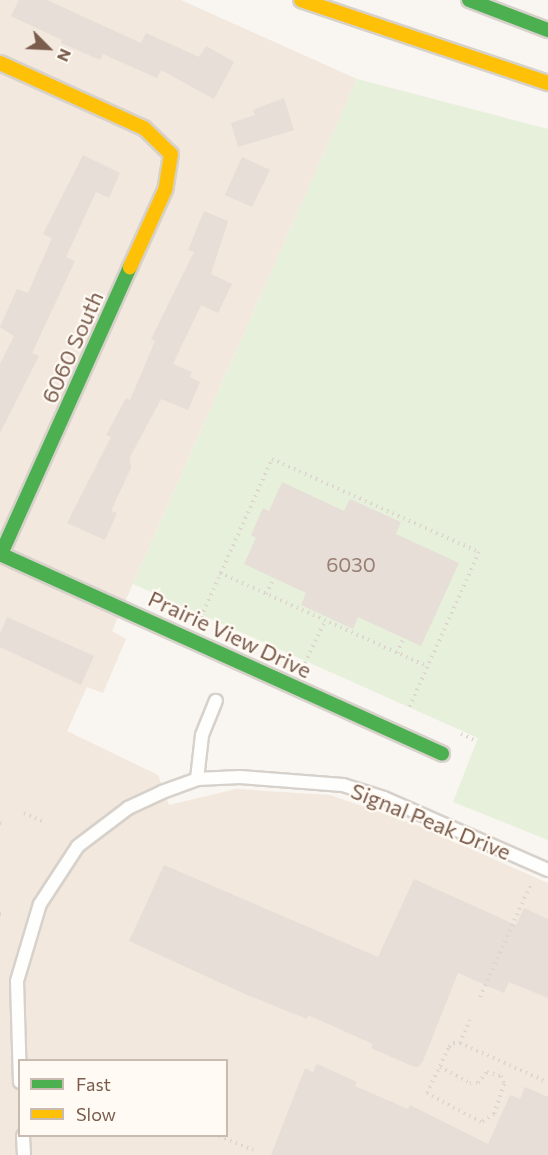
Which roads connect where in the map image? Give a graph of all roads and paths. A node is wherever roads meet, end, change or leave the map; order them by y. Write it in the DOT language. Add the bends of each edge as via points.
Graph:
graph roads {
  1 [pos="301,0"];
  2 [pos="469,0"];
  3 [pos="548,30"];
  4 [pos="0,63"];
  5 [pos="548,83"];
  6 [pos="0,554"];
  7 [pos="220,573"];
  8 [pos="273,580"];
  9 [pos="266,594"];
  10 [pos="325,621"];
  11 [pos="211,622"];
  12 [pos="403,639"];
  13 [pos="397,653"];
  14 [pos="294,659"];
  15 [pos="305,664"];
  16 [pos="427,666"];
  17 [pos="315,668"];
  18 [pos="216,701"];
  19 [pos="397,705"];
  20 [pos="408,710"];
  21 [pos="416,714"];
  22 [pos="453,730"];
  23 [pos="474,740"];
  24 [pos="442,754"];
  25 [pos="197,779"];
  26 [pos="24,813"];
  27 [pos="42,820"];
  28 [pos="548,870"];
  29 [pos="530,886"];
  30 [pos="0,914"];
  31 [pos="6,914"];
  32 [pos="480,998"];
  33 [pos="470,1020"];
  34 [pos="460,1043"];
  35 [pos="19,1059"];
  36 [pos="440,1067"];
  37 [pos="547,1082"];
  38 [pos="23,1137"];
  39 [pos="221,1137"];
  40 [pos="253,1150"];
  41 [pos="24,1155"];
  1 -- 5 [label="main road"];
  2 -- 3 [label="main road"];
  4 -- 6 [label="main road, 6060 South" via="144,128 171,154 160,200"];
  6 -- 24 [label="main road, Prairie View Drive"];
  7 -- 9 [label="path"];
  7 -- 11 [label="path" via="200,617"];
  7 -- 16 [label="path" via="272,459 416,523 479,552"];
  8 -- 9 [label="path"];
  9 -- 10 [label="path"];
  10 -- 13 [label="path"];
  10 -- 15 [label="path"];
  12 -- 13 [label="path"];
  13 -- 16 [label="path"];
  14 -- 15 [label="path"];
  15 -- 17 [label="path"];
  16 -- 20 [label="path"];
  18 -- 25 [label="lane" via="202,735"];
  19 -- 20 [label="path"];
  20 -- 21 [label="path"];
  22 -- 23 [label="path"];
  25 -- 28 [label="lane, Signal Peak Drive" via="240,777 343,785 384,798"];
  25 -- 35 [label="lane, Signal Peak Drive" via="120,814 78,846 51,883 33,921 17,981"];
  26 -- 27 [label="path"];
  29 -- 32 [label="path"];
  30 -- 31 [label="path"];
  33 -- 34 [label="path"];
  34 -- 36 [label="path" via="449,1047"];
  34 -- 37 [label="path"];
  36 -- 36 [label="path" via="427,1093 451,1103 476,1121 491,1118 504,1084 501,1076 487,1072 478,1083 470,1083"];
  38 -- 41 [label="lane"];
  39 -- 40 [label="path"];
}
